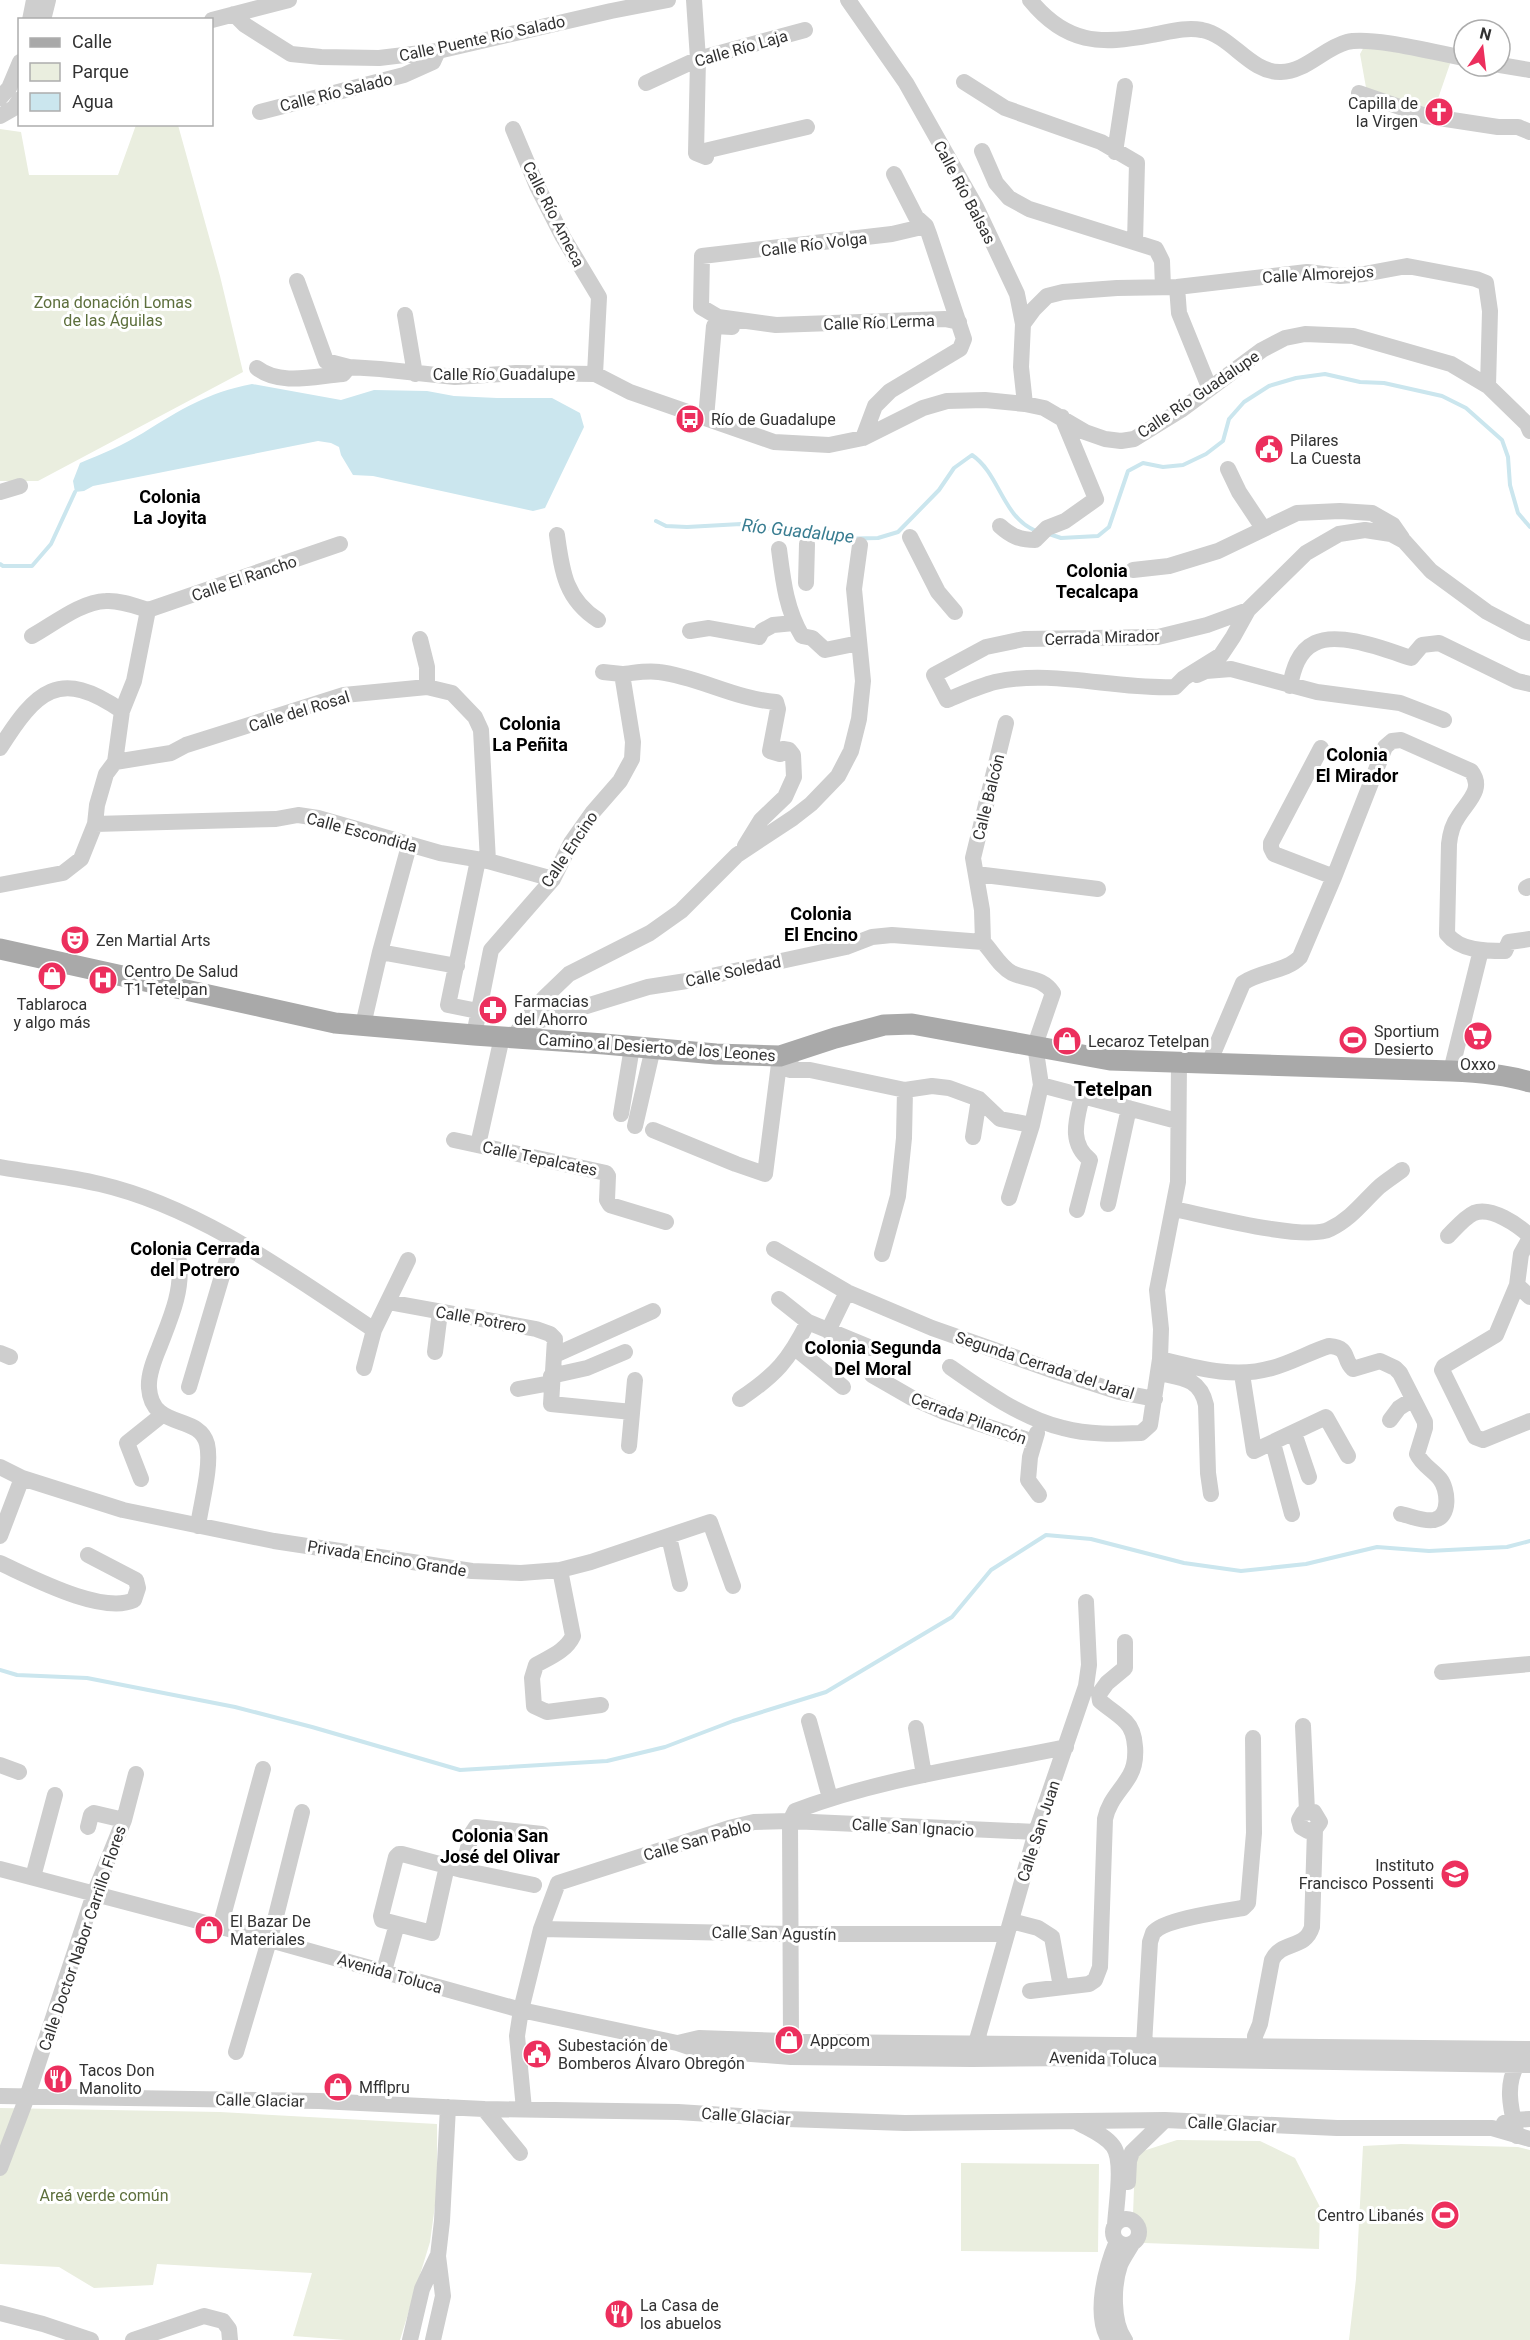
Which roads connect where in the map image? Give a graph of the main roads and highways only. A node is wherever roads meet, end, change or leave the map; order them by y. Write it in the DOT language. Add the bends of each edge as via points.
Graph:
graph roads {
  1 [pos="0,949"];
  2 [pos="1530,1082"];
  1 -- 2 [label="main road, Camino al Desierto de los Leones" via="323,1020 474,1035 512,1034 716,1054 786,1054 884,1025 912,1024 1110,1060 1451,1071"];
}
